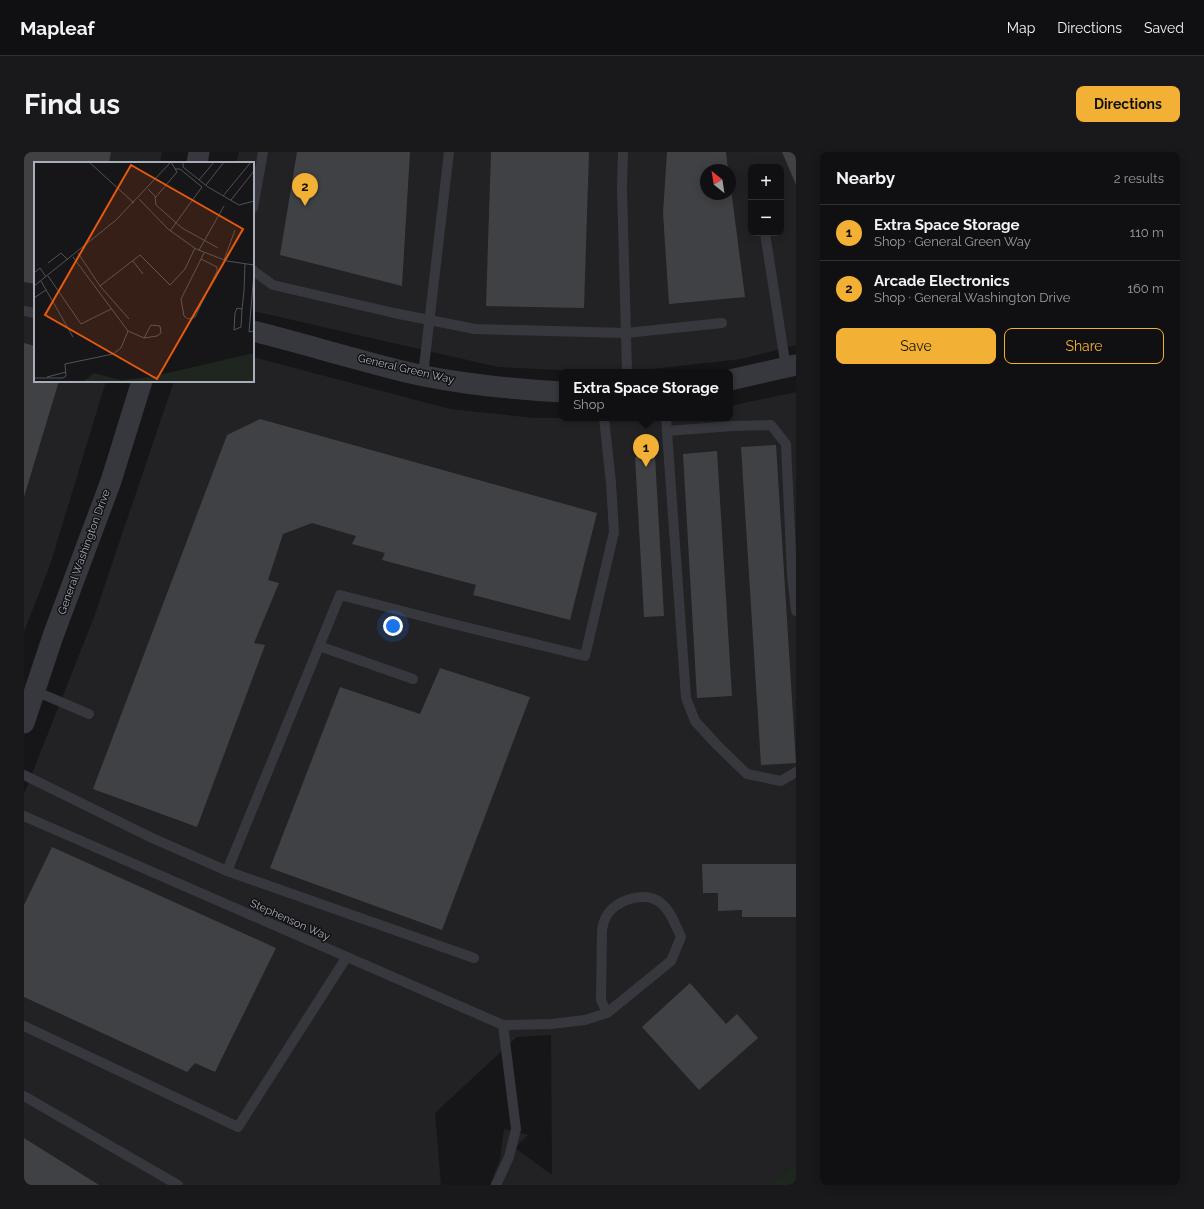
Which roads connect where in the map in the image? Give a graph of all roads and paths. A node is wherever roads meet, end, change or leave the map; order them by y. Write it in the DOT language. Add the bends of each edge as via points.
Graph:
graph roads {
  1 [pos="199,152"];
  2 [pos="263,152"];
  3 [pos="449,152"];
  4 [pos="623,152"];
  5 [pos="197,162"];
  6 [pos="254,202"];
  7 [pos="766,236"];
  8 [pos="254,271"];
  9 [pos="24,311"];
  10 [pos="34,313"];
  11 [pos="429,320"];
  12 [pos="722,324"];
  13 [pos="254,331"];
  14 [pos="626,333"];
  15 [pos="791,366"];
  16 [pos="627,369"];
  17 [pos="423,375"];
  18 [pos="733,379"];
  19 [pos="142,382"];
  20 [pos="559,392"];
  21 [pos="604,421"];
  22 [pos="666,421"];
  23 [pos="667,431"];
  24 [pos="796,611"];
  25 [pos="319,646"];
  26 [pos="413,679"];
  27 [pos="35,691"];
  28 [pos="89,714"];
  29 [pos="24,723"];
  30 [pos="796,772"];
  31 [pos="24,775"];
  32 [pos="24,816"];
  33 [pos="227,872"];
  34 [pos="346,958"];
  35 [pos="474,958"];
  36 [pos="607,1013"];
  37 [pos="503,1025"];
  38 [pos="24,1026"];
  39 [pos="24,1096"];
  40 [pos="178,1185"];
  41 [pos="496,1185"];
  1 -- 5 [label="street"];
  2 -- 6 [label="lane"];
  3 -- 11 [label="lane"];
  4 -- 14 [label="lane"];
  7 -- 15 [label="lane"];
  8 -- 11 [label="lane" via="273,285"];
  9 -- 10 [label="lane"];
  11 -- 14 [label="lane" via="475,329"];
  11 -- 17 [label="lane"];
  12 -- 14 [label="lane"];
  13 -- 17 [label="street, General Green Way"];
  14 -- 16 [label="lane"];
  15 -- 18 [label="street"];
  17 -- 20 [label="street, General Green Way" via="479,385"];
  19 -- 27 [label="street, General Washington Drive" via="111,481"];
  21 -- 25 [label="lane" via="614,532 585,656 340,595"];
  22 -- 23 [label="lane"];
  23 -- 24 [label="lane" via="771,425 786,444"];
  23 -- 30 [label="lane" via="686,698 695,721 747,774 781,781"];
  25 -- 26 [label="lane"];
  25 -- 33 [label="lane"];
  27 -- 28 [label="lane"];
  27 -- 29 [label="street, General Washington Drive"];
  31 -- 33 [label="lane"];
  32 -- 34 [label="lane, Stephenson Way"];
  33 -- 35 [label="lane"];
  34 -- 37 [label="lane, Stephenson Way"];
  34 -- 38 [label="lane" via="238,1127"];
  36 -- 36 [label="lane" via="671,961 681,937 667,911 655,900 638,897 618,904 610,911 603,924 601,1000"];
  36 -- 37 [label="lane, Stephenson Way" via="585,1020 551,1024"];
  37 -- 41 [label="lane" via="516,1129 509,1157"];
  39 -- 40 [label="lane"];
}
